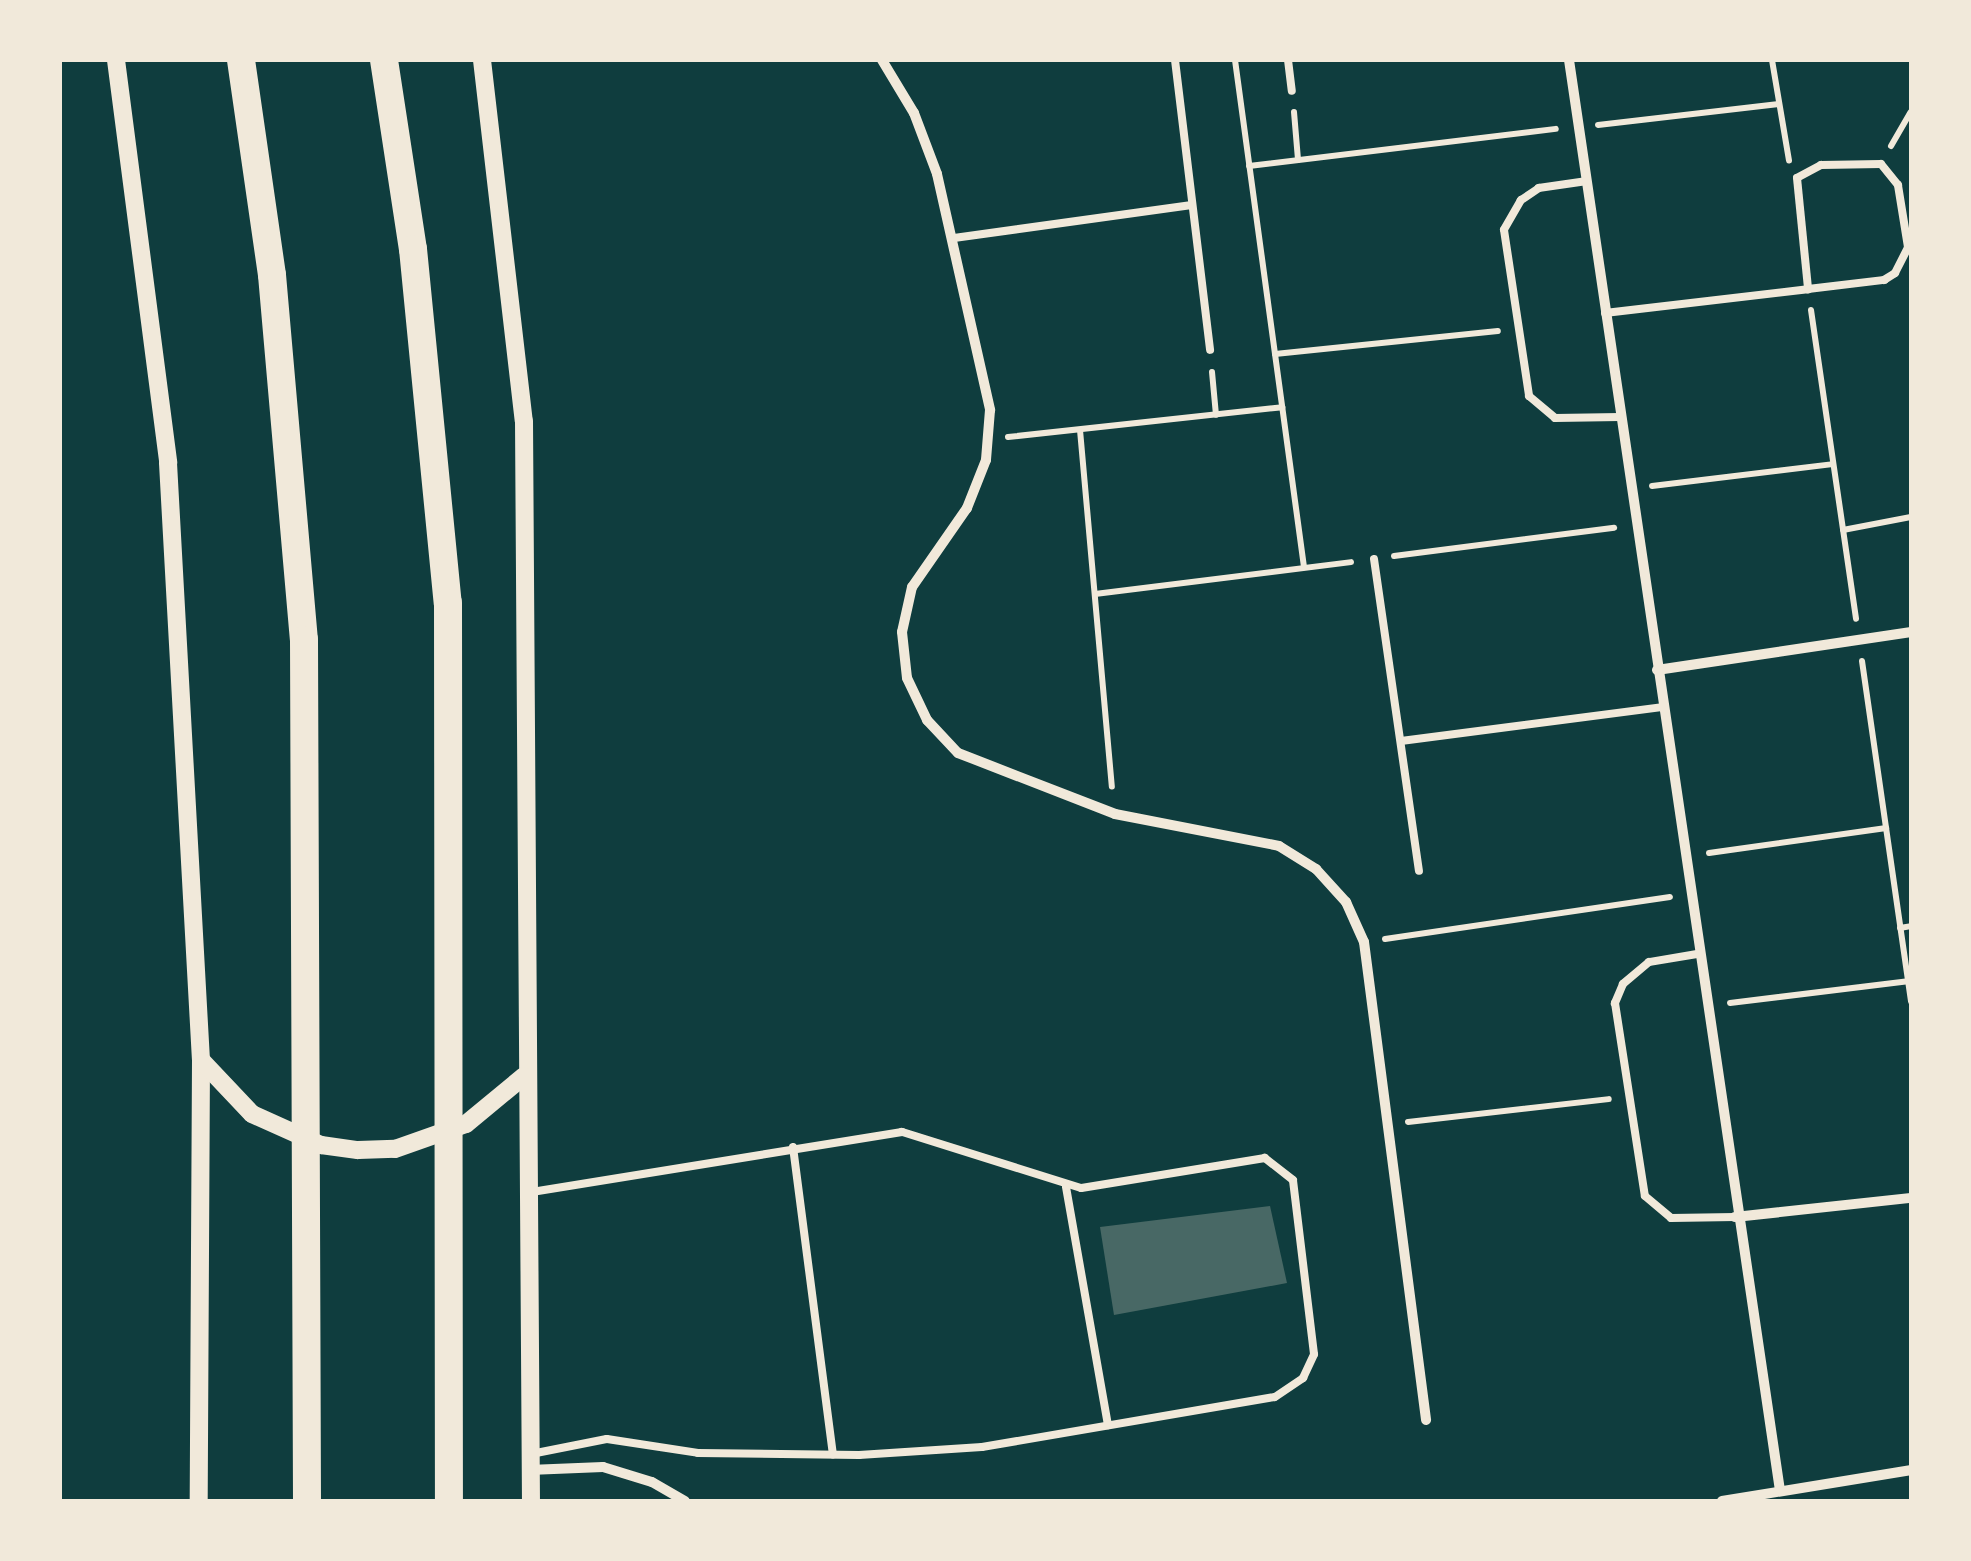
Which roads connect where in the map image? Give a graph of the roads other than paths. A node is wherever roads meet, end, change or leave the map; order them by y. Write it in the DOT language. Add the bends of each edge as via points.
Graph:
graph roads {
  1 [pos="116,60"];
  2 [pos="240,60"];
  3 [pos="384,60"];
  4 [pos="482,60"];
  5 [pos="882,60"];
  6 [pos="1174,60"];
  7 [pos="1288,60"];
  8 [pos="1569,60"];
  9 [pos="1292,91"];
  10 [pos="1586,181"];
  11 [pos="1192,205"];
  12 [pos="954,238"];
  13 [pos="1808,289"];
  14 [pos="1605,313"];
  15 [pos="1210,350"];
  16 [pos="1620,417"];
  17 [pos="1374,558"];
  18 [pos="1911,632"];
  19 [pos="1657,670"];
  20 [pos="1662,707"];
  21 [pos="1401,741"];
  22 [pos="1419,872"];
  23 [pos="1697,954"];
  24 [pos="201,1060"];
  25 [pos="524,1076"];
  26 [pos="792,1147"];
  27 [pos="1066,1186"];
  28 [pos="524,1193"];
  29 [pos="1911,1198"];
  30 [pos="1735,1217"];
  31 [pos="1426,1420"];
  32 [pos="1108,1426"];
  33 [pos="833,1454"];
  34 [pos="527,1463"];
  35 [pos="1911,1470"];
  36 [pos="1780,1492"];
  37 [pos="198,1501"];
  38 [pos="308,1501"];
  39 [pos="449,1501"];
  40 [pos="530,1501"];
  41 [pos="685,1501"];
  42 [pos="1722,1501"];
  1 -- 24 [label="street" via="168,463"];
  2 -- 38 [label="highway" via="272,275 304,640"];
  3 -- 39 [label="highway" via="413,249 448,603"];
  4 -- 25 [label="street" via="524,421"];
  5 -- 12 [label="street" via="914,112"];
  6 -- 11 [label="lane"];
  7 -- 9 [label="lane"];
  8 -- 10 [label="street"];
  10 -- 14 [label="street"];
  10 -- 16 [label="lane" via="1539,188 1522,200 1504,230 1529,396 1542,410 1573,421"];
  11 -- 12 [label="lane"];
  11 -- 15 [label="lane"];
  12 -- 31 [label="street" via="990,410 987,439 967,508 912,587 902,632 907,678 926,720 958,753 1115,814 1279,846 1316,869 1346,902 1364,942"];
  13 -- 13 [label="lane" via="1884,280 1904,261 1908,247 1898,184 1881,164 1807,168 1794,192"];
  13 -- 14 [label="lane"];
  14 -- 16 [label="street"];
  16 -- 19 [label="street"];
  17 -- 21 [label="lane"];
  18 -- 19 [label="street"];
  19 -- 20 [label="street"];
  20 -- 21 [label="lane"];
  20 -- 23 [label="street"];
  21 -- 22 [label="lane"];
  23 -- 30 [label="street"];
  23 -- 30 [label="lane" via="1649,962 1623,984 1615,1003 1645,1196 1670,1218"];
  24 -- 25 [label="street" via="252,1114 320,1145 358,1150 414,1144 466,1124"];
  24 -- 37 [label="street" via="204,1453"];
  25 -- 28 [label="street"];
  26 -- 27 [label="lane" via="902,1132"];
  26 -- 28 [label="lane"];
  26 -- 33 [label="lane"];
  27 -- 32 [label="lane"];
  27 -- 32 [label="lane" via="1265,1158 1293,1180 1314,1341 1303,1378 1275,1396"];
  28 -- 34 [label="street"];
  29 -- 30 [label="street"];
  30 -- 36 [label="street"];
  32 -- 33 [label="lane" via="982,1447"];
  33 -- 34 [label="lane" via="698,1452 607,1439"];
  34 -- 40 [label="street"];
  34 -- 41 [label="street" via="603,1467"];
  35 -- 36 [label="street"];
  36 -- 42 [label="street"];
}
